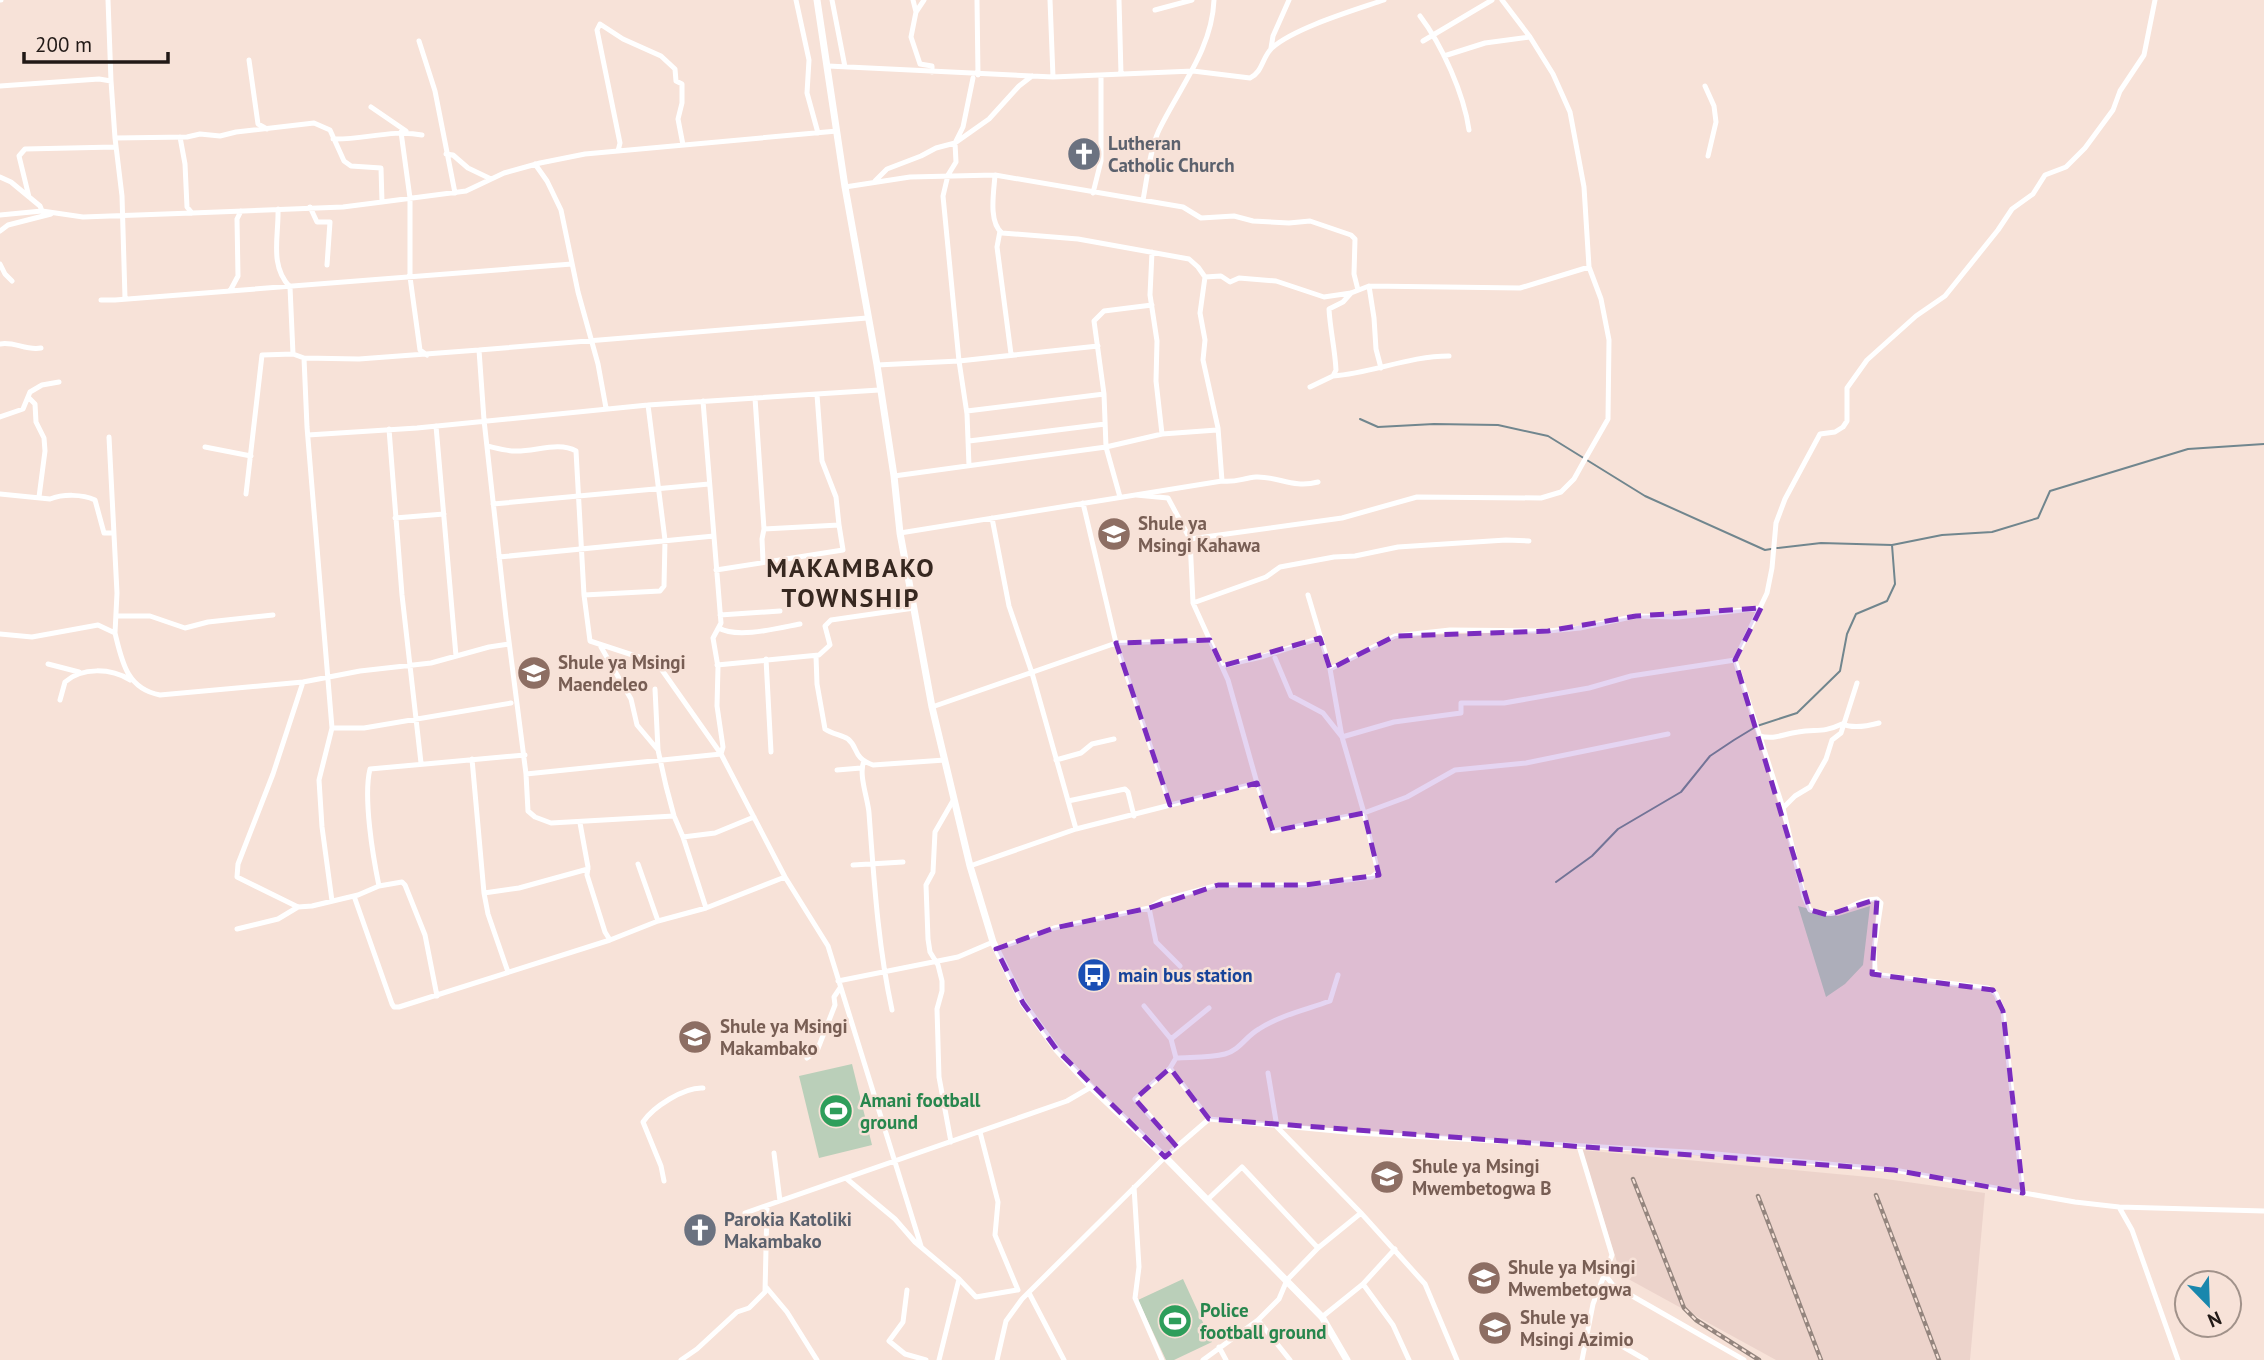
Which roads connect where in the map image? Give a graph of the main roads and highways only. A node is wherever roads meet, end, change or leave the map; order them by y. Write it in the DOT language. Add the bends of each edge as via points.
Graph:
graph roads {
  1 [pos="817,0"];
  2 [pos="1347,1360"];
  1 -- 2 [label="highway" via="900,533 932,707 970,866 995,946 1023,1003 1057,1050 1322,1317"];
}
